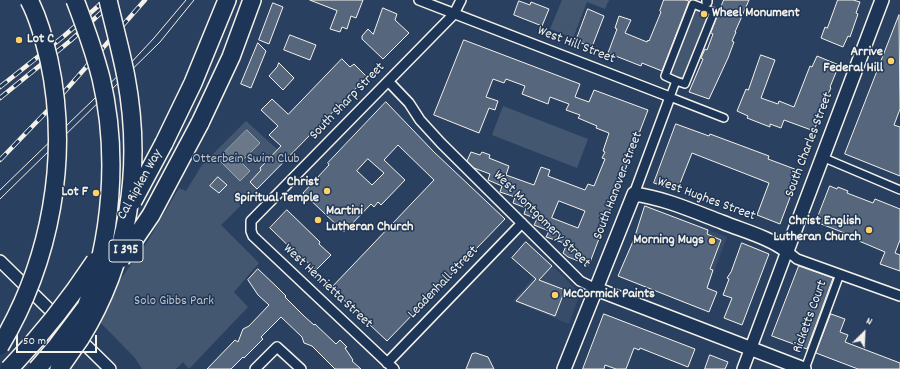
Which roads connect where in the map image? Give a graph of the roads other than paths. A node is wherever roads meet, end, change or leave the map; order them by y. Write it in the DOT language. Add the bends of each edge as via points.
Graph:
graph roads {
  1 [pos="30,0"];
  2 [pos="75,0"];
  3 [pos="108,0"];
  4 [pos="227,0"];
  5 [pos="252,0"];
  6 [pos="419,0"];
  7 [pos="461,0"];
  8 [pos="882,0"];
  9 [pos="706,4"];
  10 [pos="454,14"];
  11 [pos="388,81"];
  12 [pos="676,81"];
  13 [pos="670,97"];
  14 [pos="724,118"];
  15 [pos="822,158"];
  16 [pos="900,190"];
  17 [pos="634,194"];
  18 [pos="251,221"];
  19 [pos="522,223"];
  20 [pos="787,251"];
  21 [pos="3,265"];
  22 [pos="840,274"];
  23 [pos="596,289"];
  24 [pos="900,296"];
  25 [pos="0,346"];
  26 [pos="751,349"];
  27 [pos="390,366"];
  28 [pos="9,369"];
  29 [pos="37,369"];
  30 [pos="58,369"];
  31 [pos="110,369"];
  32 [pos="255,369"];
  33 [pos="301,369"];
  34 [pos="564,369"];
  35 [pos="743,369"];
  36 [pos="805,369"];
  1 -- 25 [label="highway, bridge" via="44,38 54,84 57,171 40,256 21,307"];
  2 -- 30 [label="highway, bridge" via="101,80 109,135 109,194 106,227 89,301"];
  3 -- 30 [label="highway, bridge" via="130,106 133,169 131,199 107,286 80,339"];
  4 -- 28 [label="highway, Cal Ripken Way / I 395, bridge" via="202,63 160,154 121,221 86,275"];
  5 -- 29 [label="highway, Cal Ripken Way / I 395, bridge" via="231,57 200,123 151,215 104,283"];
  6 -- 10 [label="street, West Hill Street"];
  7 -- 10 [label="street, South Sharp Street"];
  8 -- 15 [label="main road, South Charles Street"];
  9 -- 12 [label="street" via="714,12 685,84"];
  9 -- 12 [label="street" via="693,4 665,76"];
  10 -- 11 [label="street, South Sharp Street"];
  10 -- 13 [label="street, West Hill Street"];
  11 -- 18 [label="street, South Sharp Street"];
  11 -- 19 [label="street, West Montgomery Street" via="441,143"];
  12 -- 13 [label="street, South Hanover Street"];
  13 -- 14 [label="street, West Hill Street"];
  13 -- 17 [label="street, South Hanover Street"];
  15 -- 16 [label="street"];
  15 -- 20 [label="main road, South Charles Street"];
  17 -- 20 [label="main road, West Hughes Street" via="652,196 775,242"];
  17 -- 23 [label="main road, South Hanover Street"];
  18 -- 27 [label="street, West Henrietta Street" via="253,236"];
  19 -- 23 [label="street, West Montgomery Street" via="580,281"];
  19 -- 27 [label="street, Leadenhall Street"];
  20 -- 22 [label="street" via="797,259"];
  20 -- 26 [label="street, South Charles Street"];
  21 -- 31 [label="street"];
  22 -- 24 [label="street"];
  22 -- 36 [label="street, Ricketts Court"];
  23 -- 26 [label="main road, West Montgomery Street"];
  23 -- 34 [label="main road, South Hanover Street"];
  26 -- 35 [label="street, South Charles Street"];
  26 -- 36 [label="main road, West Montgomery Street"];
  32 -- 33 [label="street" via="277,347"];
}
